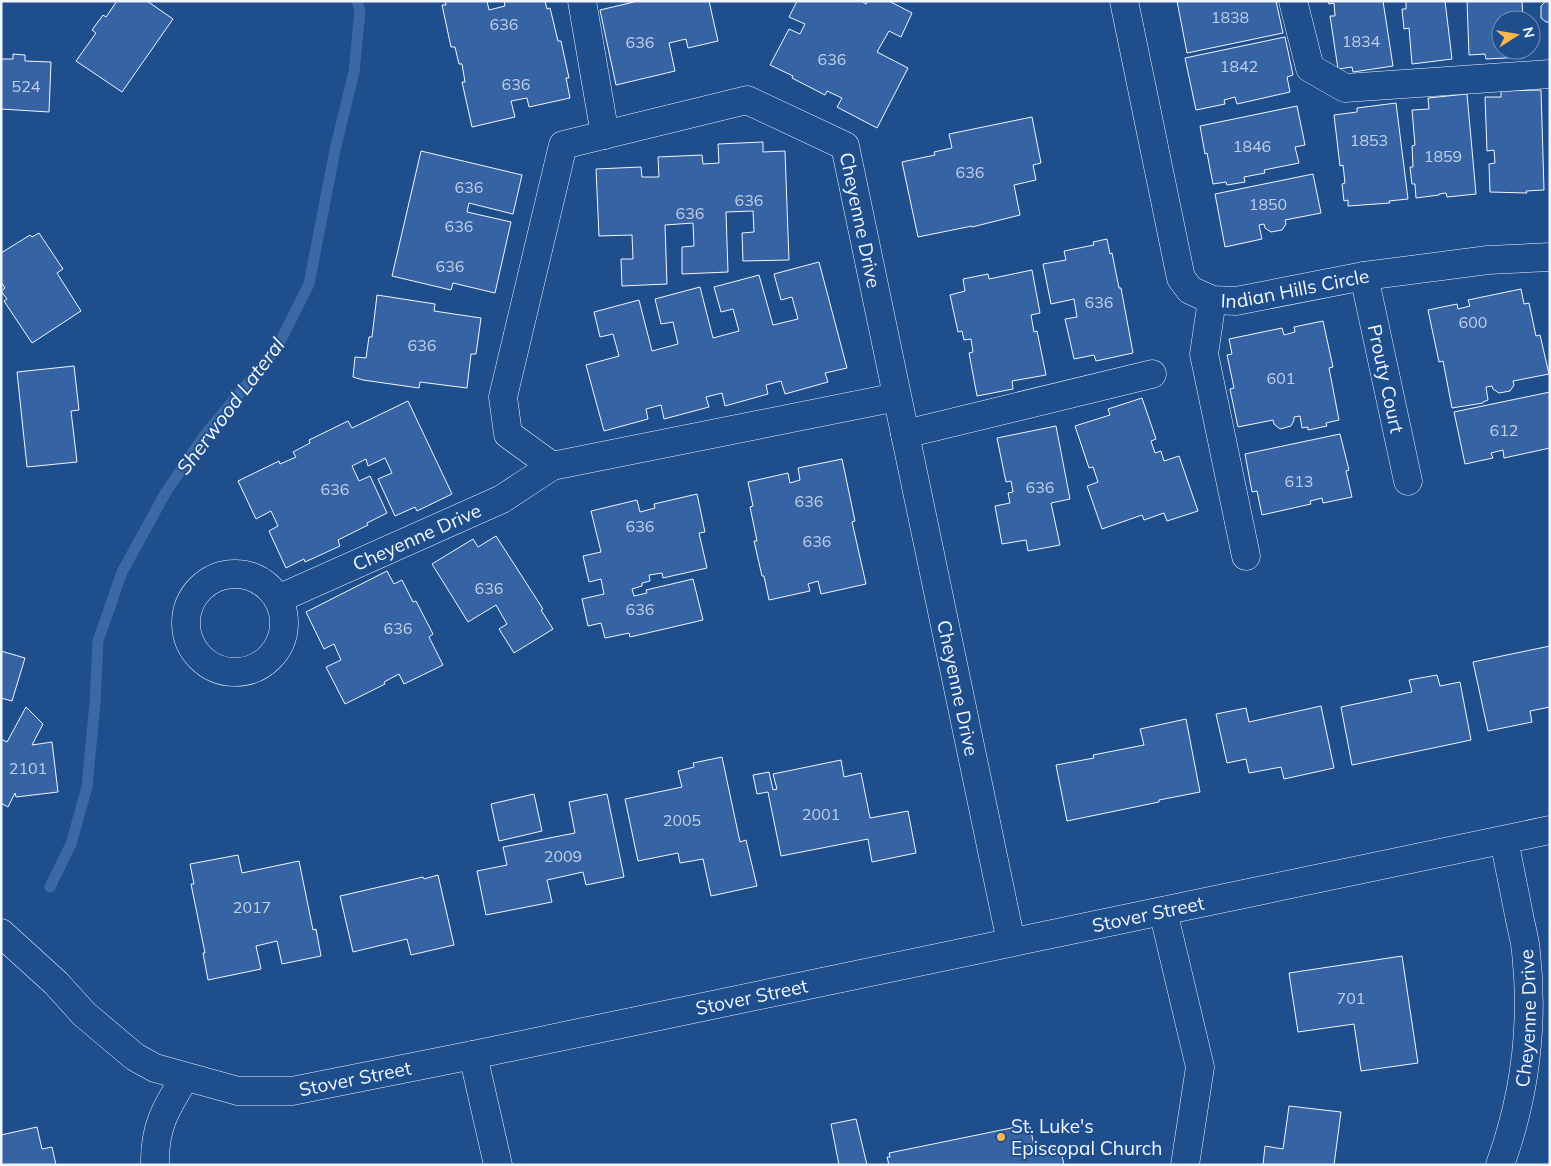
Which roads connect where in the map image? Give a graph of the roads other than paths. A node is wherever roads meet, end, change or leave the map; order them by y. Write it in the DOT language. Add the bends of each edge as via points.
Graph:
graph roads {
  1 [pos="582,1"];
  2 [pos="1124,1"];
  3 [pos="1294,1"];
  4 [pos="1550,74"];
  5 [pos="605,135"];
  6 [pos="1550,257"];
  7 [pos="1364,276"];
  8 [pos="1212,300"];
  9 [pos="1152,374"];
  10 [pos="898,398"];
  11 [pos="905,434"];
  12 [pos="552,466"];
  13 [pos="1408,481"];
  14 [pos="1246,556"];
  15 [pos="278,599"];
  16 [pos="1550,830"];
  17 [pos="1504,840"];
  18 [pos="1163,911"];
  19 [pos="1,934"];
  20 [pos="1011,942"];
  21 [pos="473,1055"];
  22 [pos="185,1078"];
  23 [pos="155,1165"];
  24 [pos="498,1165"];
  25 [pos="1185,1165"];
  26 [pos="1500,1165"];
  1 -- 5 [label="street"];
  2 -- 8 [label="street, Indian Hills Circle" via="1180,278 1190,290"];
  3 -- 4 [label="street" via="1310,68 1345,88"];
  5 -- 10 [label="street, Cheyenne Drive" via="747,100 845,146"];
  5 -- 12 [label="street, Cheyenne Drive" via="563,145 503,397 508,434"];
  6 -- 7 [label="street, Indian Hills Circle" via="1488,260"];
  7 -- 8 [label="street, Indian Hills Circle" via="1236,301"];
  7 -- 13 [label="street, Prouty Court"];
  8 -- 14 [label="street" via="1204,354"];
  9 -- 11 [label="street"];
  10 -- 11 [label="street, Cheyenne Drive"];
  10 -- 12 [label="street, Cheyenne Drive"];
  11 -- 20 [label="street, Cheyenne Drive"];
  12 -- 15 [label="street, Cheyenne Drive" via="502,499"];
  16 -- 17 [label="street, Stover Street"];
  17 -- 18 [label="street, Stover Street"];
  17 -- 26 [label="street, Cheyenne Drive" via="1526,950 1530,1001 1528,1052 1520,1096"];
  18 -- 20 [label="street, Stover Street"];
  18 -- 25 [label="street" via="1200,1067"];
  19 -- 22 [label="street, Stover Street" via="56,982 84,1014 135,1057"];
  20 -- 21 [label="street, Stover Street"];
  21 -- 22 [label="street, Stover Street" via="292,1091 238,1091"];
  21 -- 24 [label="street"];
  22 -- 23 [label="street" via="165,1110 156,1136"];
}
